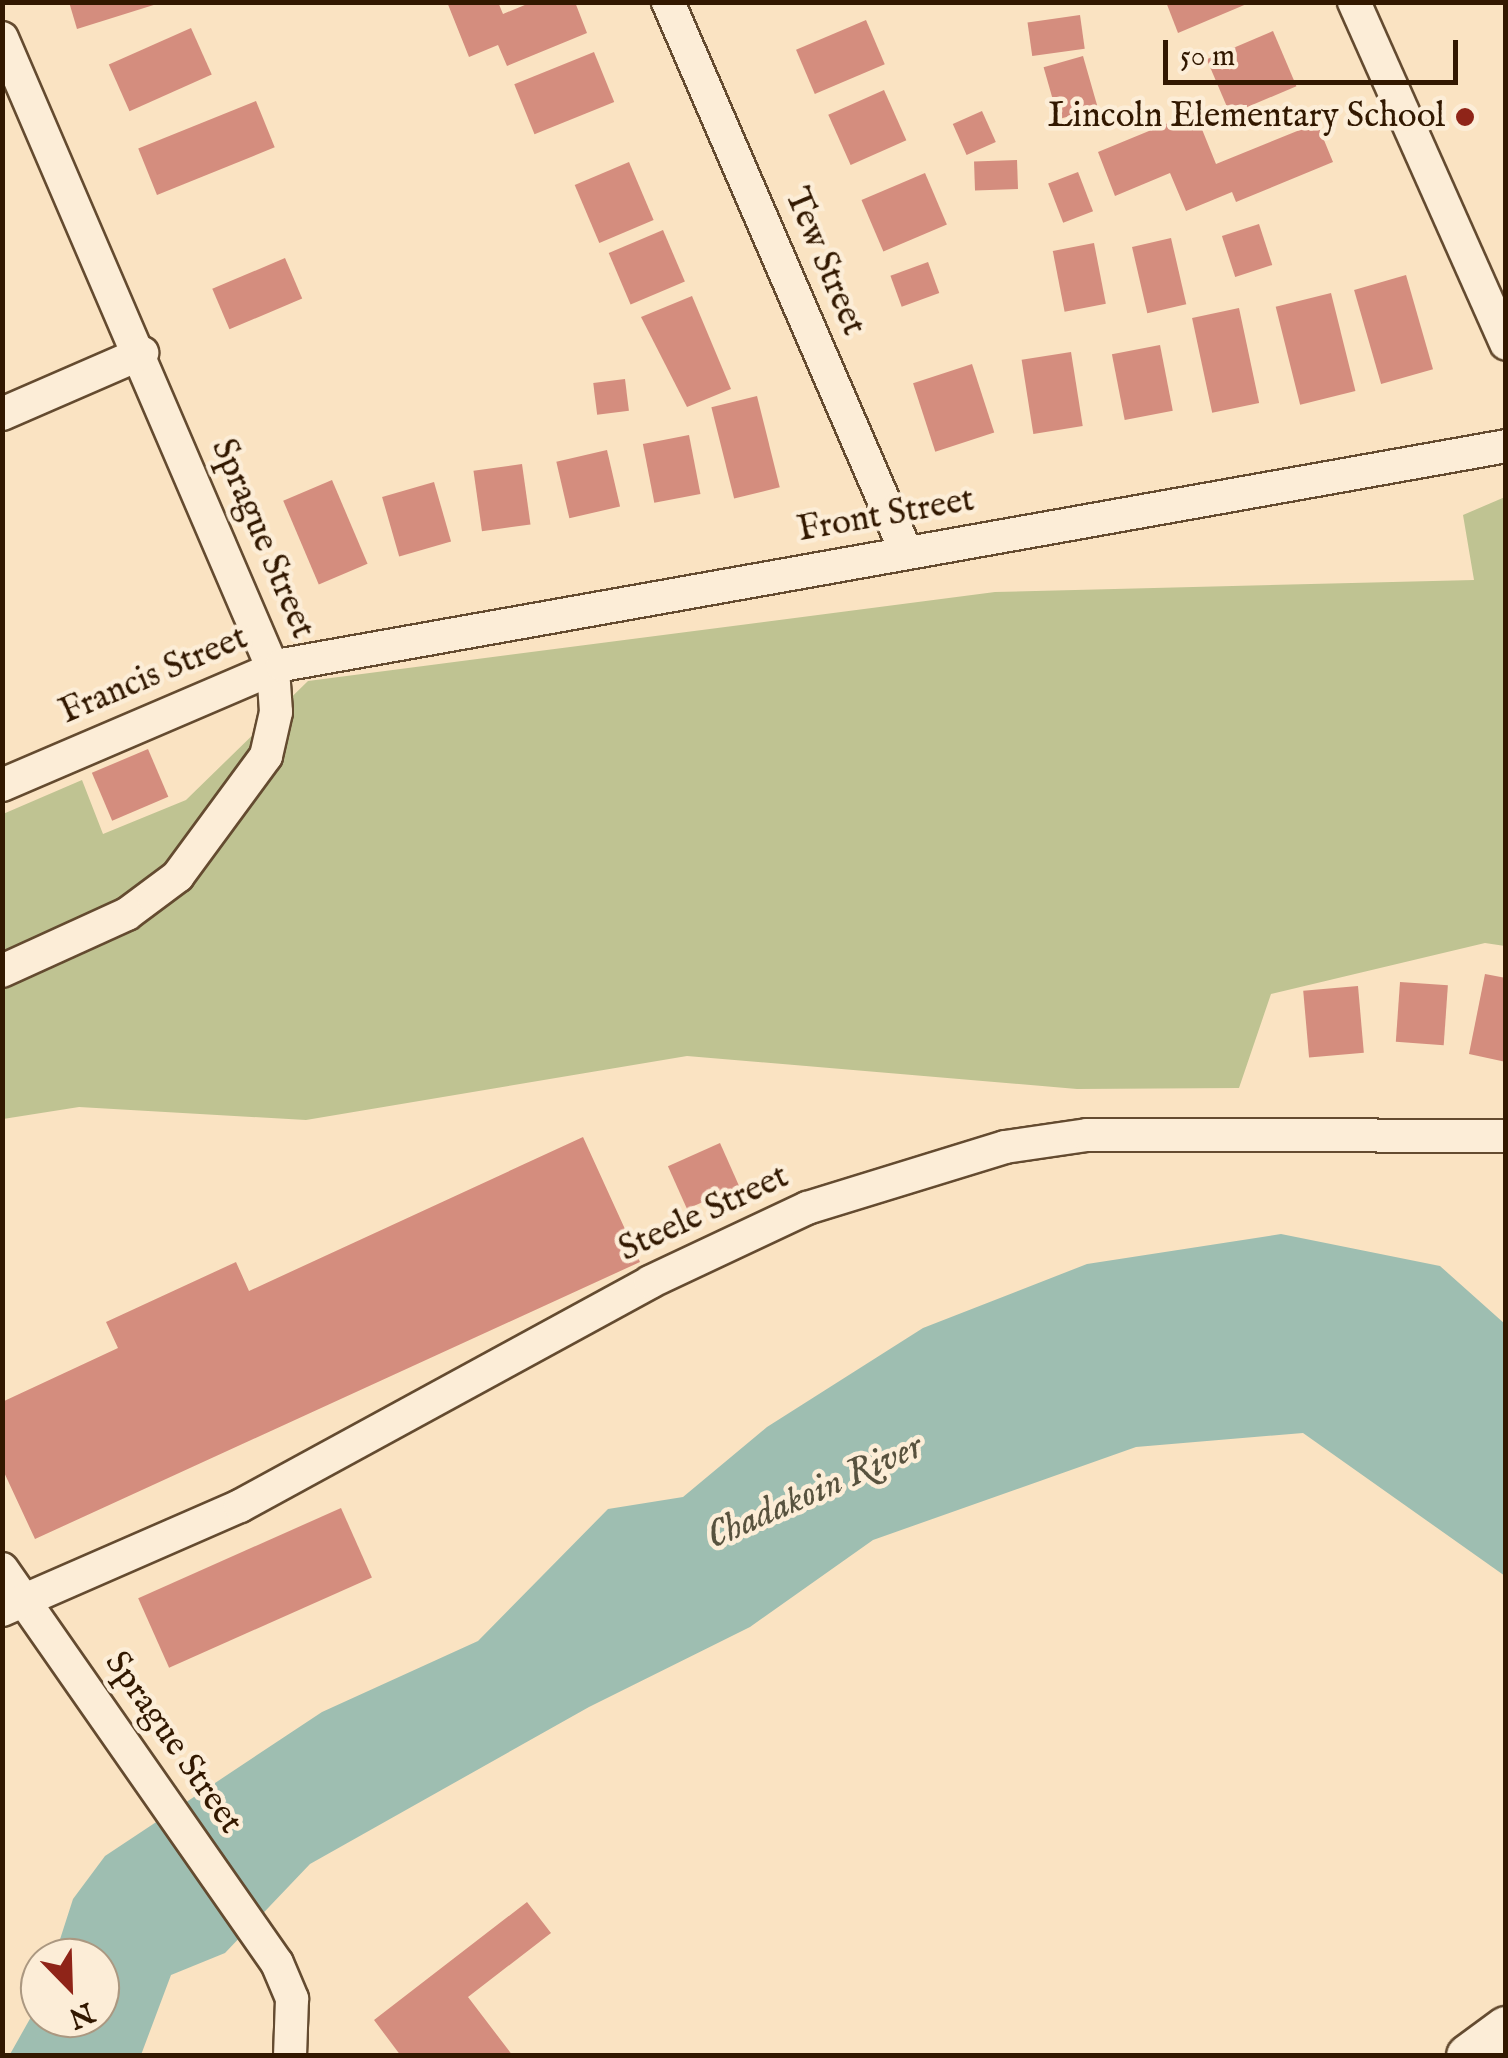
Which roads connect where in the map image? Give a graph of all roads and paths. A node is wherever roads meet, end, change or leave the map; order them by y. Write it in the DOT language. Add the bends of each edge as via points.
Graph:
graph roads {
  1 [pos="668,2"];
  2 [pos="1354,2"];
  3 [pos="2,38"];
  4 [pos="1506,344"];
  5 [pos="142,353"];
  6 [pos="2,414"];
  7 [pos="1506,446"];
  8 [pos="906,552"];
  9 [pos="277,667"];
  10 [pos="2,785"];
  11 [pos="2,971"];
  12 [pos="1506,1136"];
  13 [pos="2,1569"];
  14 [pos="14,1607"];
  15 [pos="1506,2028"];
  16 [pos="290,2056"];
  17 [pos="1468,2056"];
  1 -- 8 [label="street, Tew Street"];
  2 -- 4 [label="street"];
  3 -- 5 [label="street, Sprague Street"];
  5 -- 6 [label="street"];
  5 -- 9 [label="street, Sprague Street"];
  7 -- 8 [label="street, Front Street"];
  8 -- 9 [label="street, Front Street"];
  9 -- 10 [label="street, Francis Street"];
  9 -- 11 [label="street, Sprague Street" via="266,756 178,876 126,914"];
  12 -- 14 [label="street, Steele Street" via="1087,1134 1004,1147 822,1204 650,1282 240,1506"];
  13 -- 14 [label="street, Sprague Street"];
  14 -- 16 [label="street, Sprague Street" via="157,1788 277,1963 292,1999"];
  15 -- 17 [label="street"];
}
